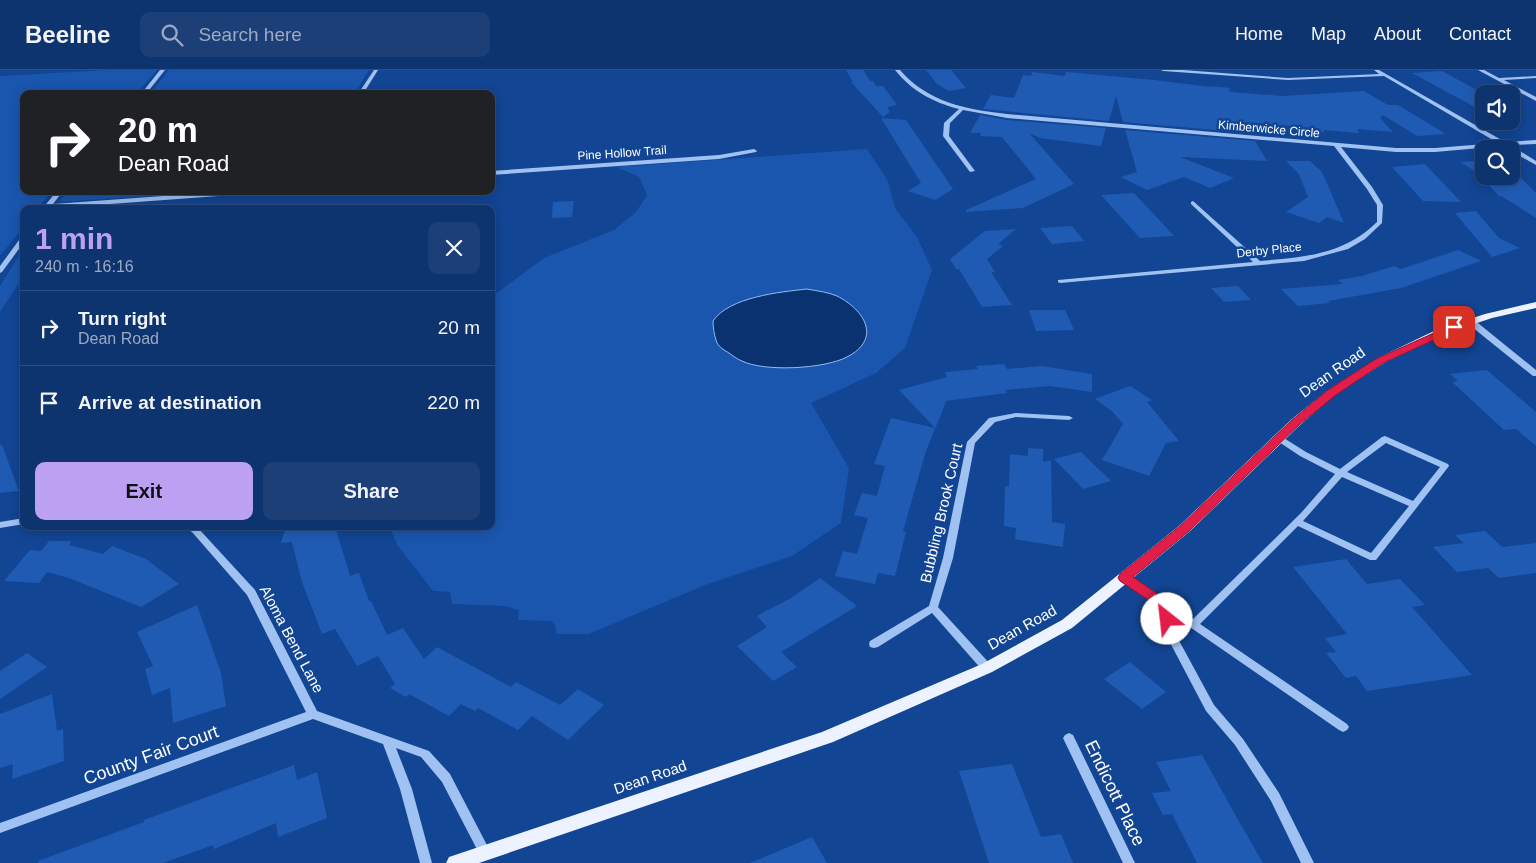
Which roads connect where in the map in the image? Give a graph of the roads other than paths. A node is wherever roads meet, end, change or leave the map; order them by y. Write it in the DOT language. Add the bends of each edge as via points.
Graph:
graph roads {
  1 [pos="163,70"];
  2 [pos="376,70"];
  3 [pos="896,70"];
  4 [pos="1163,70"];
  5 [pos="1376,70"];
  6 [pos="1480,70"];
  7 [pos="1384,75"];
  8 [pos="1536,77"];
  9 [pos="1497,79"];
  10 [pos="146,90"];
  11 [pos="363,90"];
  12 [pos="1536,99"];
  13 [pos="962,109"];
  14 [pos="1497,140"];
  15 [pos="1536,142"];
  16 [pos="1520,143"];
  17 [pos="1337,146"];
  18 [pos="1475,146"];
  19 [pos="754,151"];
  20 [pos="1520,154"];
  21 [pos="1536,163"];
  22 [pos="972,171"];
  23 [pos="495,173"];
  24 [pos="56,195"];
  25 [pos="207,195"];
  26 [pos="1193,203"];
  27 [pos="48,205"];
  28 [pos="73,205"];
  29 [pos="20,243"];
  30 [pos="1258,263"];
  31 [pos="0,271"];
  32 [pos="1060,281"];
  33 [pos="1536,304"];
  34 [pos="1470,322"];
  35 [pos="1536,374"];
  36 [pos="1070,418"];
  37 [pos="1279,438"];
  38 [pos="1341,473"];
  39 [pos="1415,505"];
  40 [pos="20,522"];
  41 [pos="1297,522"];
  42 [pos="0,525"];
  43 [pos="196,530"];
  44 [pos="1124,578"];
  45 [pos="1163,604"];
  46 [pos="933,608"];
  47 [pos="1193,624"];
  48 [pos="874,644"];
  49 [pos="987,668"];
  50 [pos="313,714"];
  51 [pos="1343,728"];
  52 [pos="1069,738"];
  53 [pos="387,740"];
  54 [pos="0,828"];
  55 [pos="485,853"];
  56 [pos="426,863"];
  57 [pos="455,863"];
  58 [pos="1129,863"];
  59 [pos="1308,863"];
  1 -- 10 [label="street"];
  2 -- 11 [label="street"];
  3 -- 13 [label="street, Kimberwicke Circle" via="917,91"];
  4 -- 7 [label="street" via="1288,79"];
  5 -- 7 [label="street"];
  6 -- 9 [label="street"];
  7 -- 14 [label="street"];
  8 -- 9 [label="street"];
  9 -- 12 [label="street"];
  13 -- 17 [label="street, Kimberwicke Circle" via="1007,116"];
  13 -- 22 [label="street" via="947,123 946,136"];
  15 -- 16 [label="street, Kimberwicke Circle"];
  17 -- 18 [label="street, Kimberwicke Circle" via="1406,150"];
  17 -- 30 [label="street, Derby Place" via="1380,205 1380,222 1354,245 1332,253"];
  19 -- 23 [label="street, Pine Hollow Trail" via="710,158"];
  20 -- 21 [label="street"];
  24 -- 27 [label="street"];
  25 -- 28 [label="street"];
  26 -- 30 [label="street"];
  29 -- 31 [label="street"];
  30 -- 32 [label="street, Derby Place"];
  33 -- 34 [label="main road, Dean Road"];
  34 -- 35 [label="street"];
  34 -- 37 [label="main road, Dean Road" via="1380,361 1332,392"];
  36 -- 46 [label="street, Bubbling Brook Court" via="1016,415 992,420 971,442 948,558"];
  37 -- 38 [label="street"];
  37 -- 44 [label="main road, Dean Road" via="1184,529"];
  38 -- 39 [label="street"];
  38 -- 39 [label="street" via="1385,439 1445,466"];
  38 -- 41 [label="street"];
  39 -- 41 [label="street" via="1373,558"];
  40 -- 42 [label="street"];
  41 -- 47 [label="street"];
  43 -- 50 [label="street, Aloma Bend Lane" via="251,593"];
  44 -- 45 [label="street"];
  44 -- 49 [label="main road, Dean Road" via="1067,624"];
  45 -- 47 [label="street"];
  45 -- 59 [label="street" via="1171,635 1210,708 1239,742 1270,789"];
  46 -- 48 [label="street"];
  46 -- 49 [label="street"];
  47 -- 51 [label="street"];
  49 -- 55 [label="main road, Dean Road" via="826,737"];
  50 -- 53 [label="street, Aloma Bend Lane"];
  50 -- 54 [label="street, County Fair Court"];
  52 -- 58 [label="street, Endicott Place"];
  53 -- 55 [label="street, Aloma Bend Lane" via="425,754 436,766 446,778"];
  53 -- 56 [label="street" via="406,789"];
  55 -- 57 [label="main road, Dean Road"];
}
